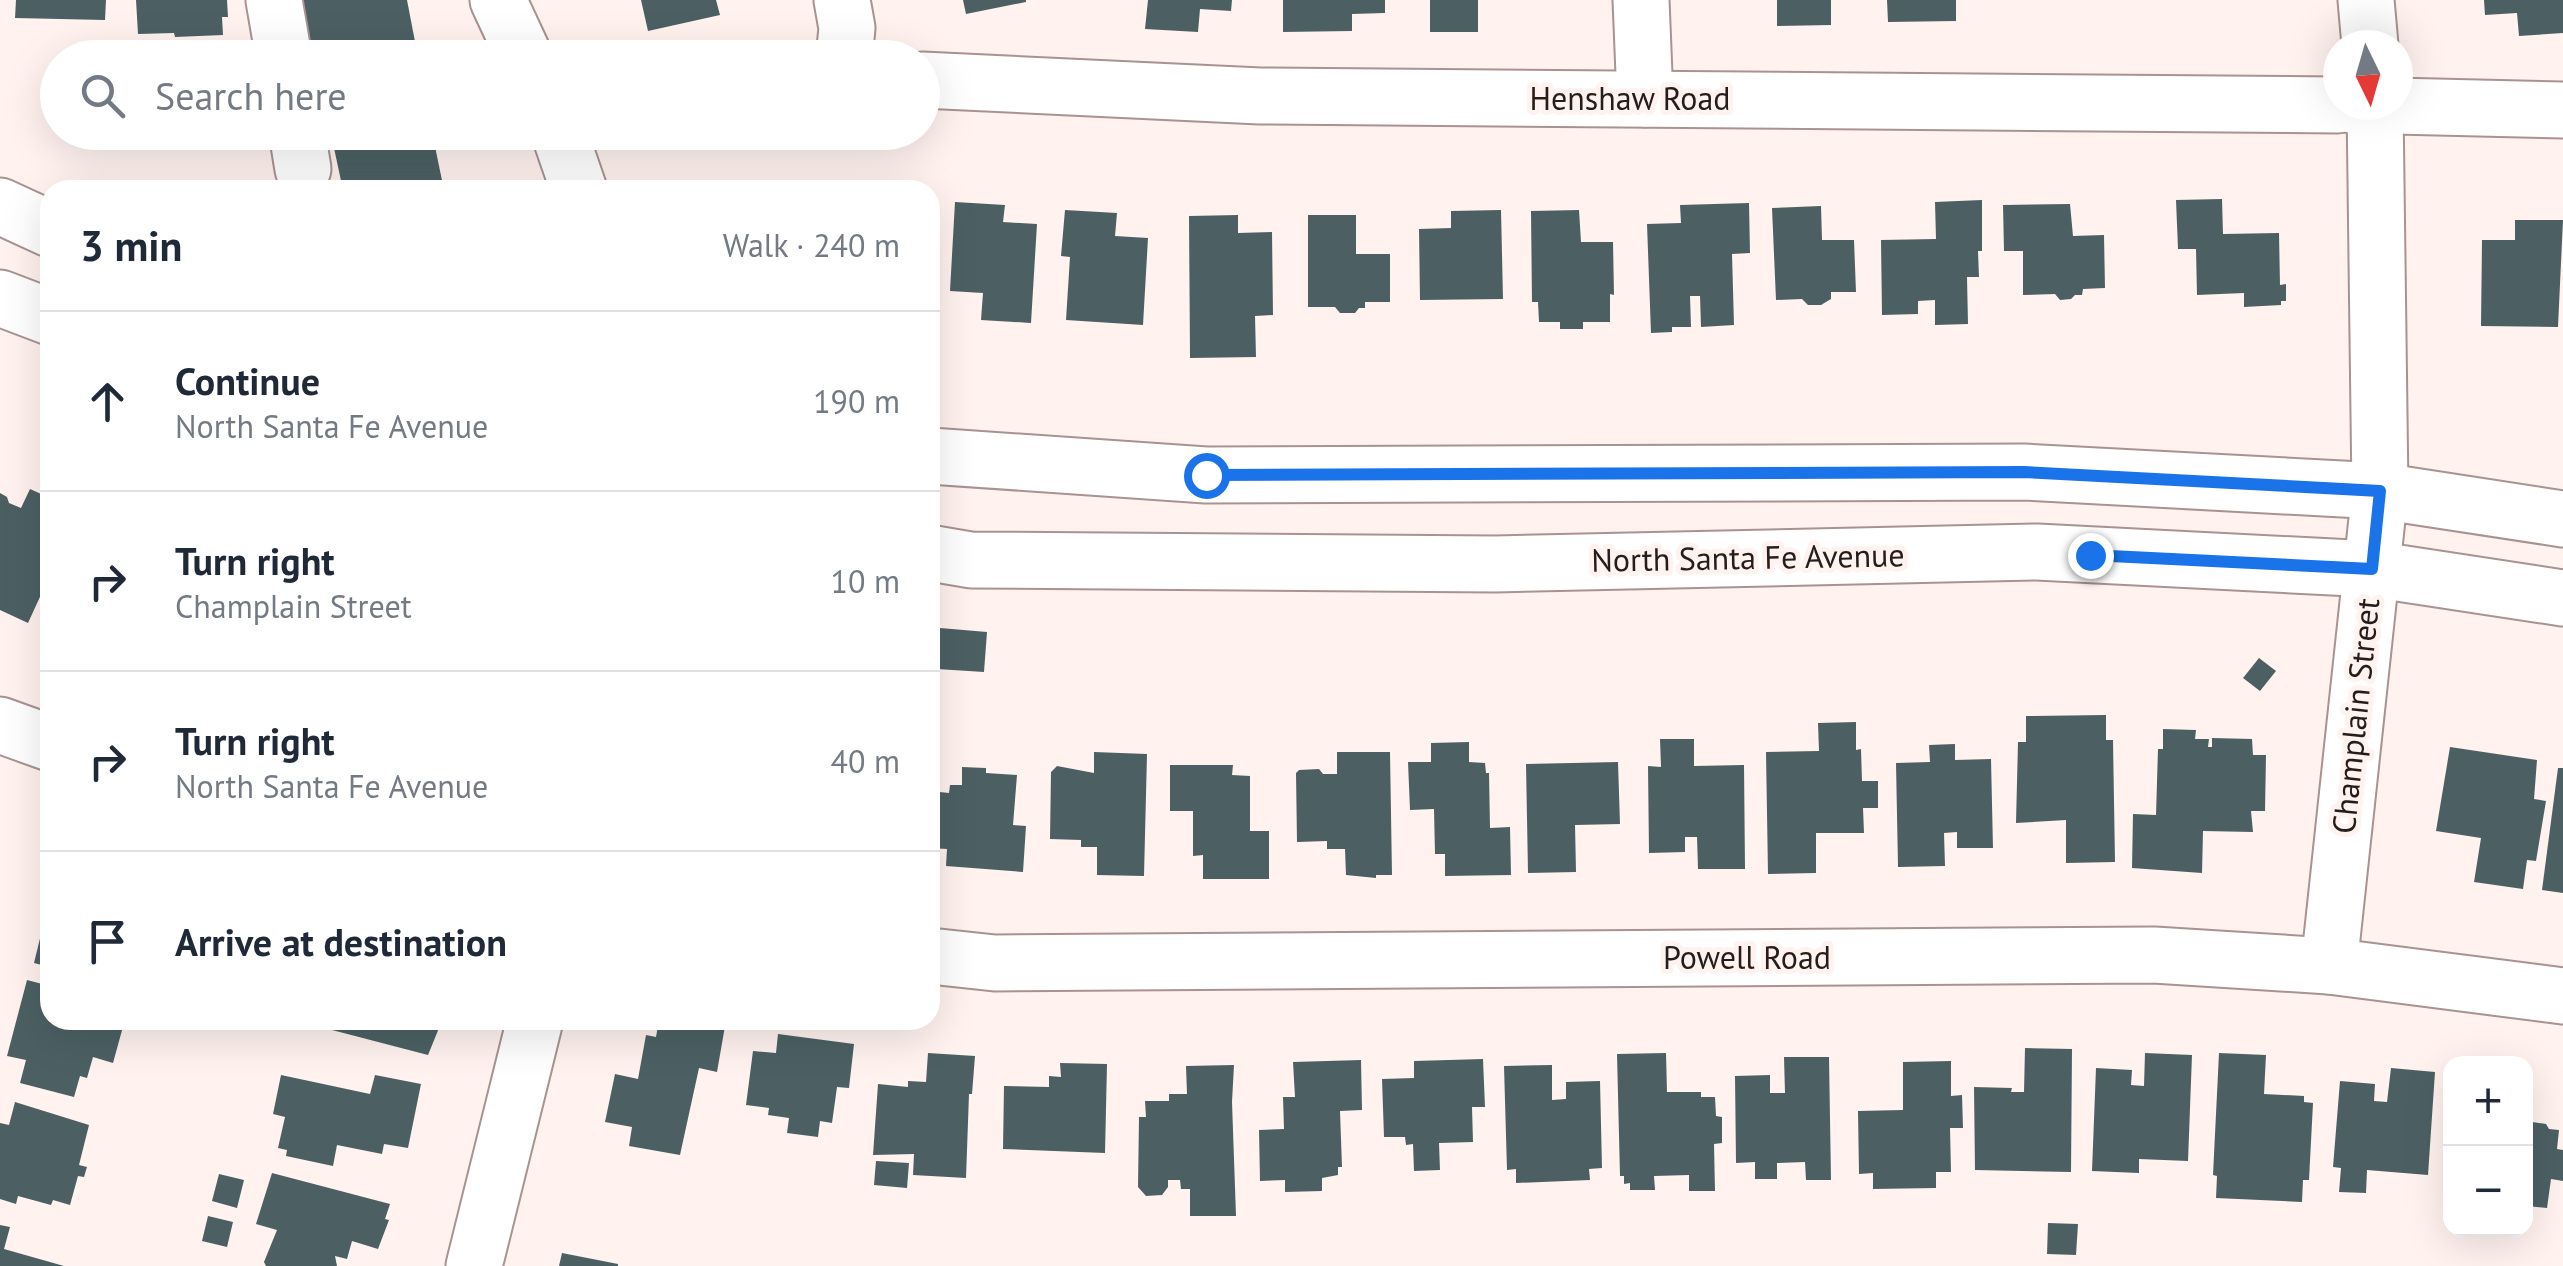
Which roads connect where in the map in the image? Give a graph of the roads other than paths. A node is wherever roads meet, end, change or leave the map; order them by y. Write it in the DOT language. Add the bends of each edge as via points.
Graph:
graph roads {
  1 [pos="274,0"];
  2 [pos="498,0"];
  3 [pos="842,0"];
  4 [pos="1641,0"];
  5 [pos="2366,0"];
  6 [pos="2369,30"];
  7 [pos="281,40"];
  8 [pos="517,40"];
  9 [pos="846,40"];
  10 [pos="940,81"];
  11 [pos="1645,99"];
  12 [pos="2323,105"];
  13 [pos="2413,106"];
  14 [pos="2563,110"];
  15 [pos="2375,120"];
  16 [pos="571,150"];
  17 [pos="578,180"];
  18 [pos="0,206"];
  19 [pos="40,224"];
  20 [pos="0,298"];
  21 [pos="40,313"];
  22 [pos="940,457"];
  23 [pos="2380,491"];
  24 [pos="2563,519"];
  25 [pos="940,555"];
  26 [pos="2372,569"];
  27 [pos="2563,598"];
  28 [pos="0,725"];
  29 [pos="40,740"];
  30 [pos="940,957"];
  31 [pos="2330,966"];
  32 [pos="2563,996"];
  33 [pos="532,1030"];
  34 [pos="474,1266"];
  1 -- 7 [label="street"];
  2 -- 8 [label="street"];
  3 -- 9 [label="street"];
  4 -- 11 [label="street"];
  5 -- 6 [label="street"];
  10 -- 11 [label="street, Henshaw Road" via="1260,96"];
  11 -- 12 [label="street, Henshaw Road"];
  13 -- 14 [label="street"];
  15 -- 23 [label="street, Champlain Street"];
  16 -- 17 [label="street"];
  18 -- 19 [label="street"];
  20 -- 21 [label="street"];
  22 -- 23 [label="street" via="1206,475 2024,472"];
  23 -- 24 [label="street"];
  23 -- 26 [label="street, Champlain Street"];
  25 -- 26 [label="street, North Santa Fe Avenue" via="1495,564 2037,552"];
  26 -- 27 [label="street, North Santa Fe Avenue"];
  26 -- 31 [label="street, Champlain Street"];
  28 -- 29 [label="street"];
  30 -- 31 [label="street, Powell Road" via="996,963 2154,955"];
  31 -- 32 [label="street, Powell Road"];
  33 -- 34 [label="street"];
}
